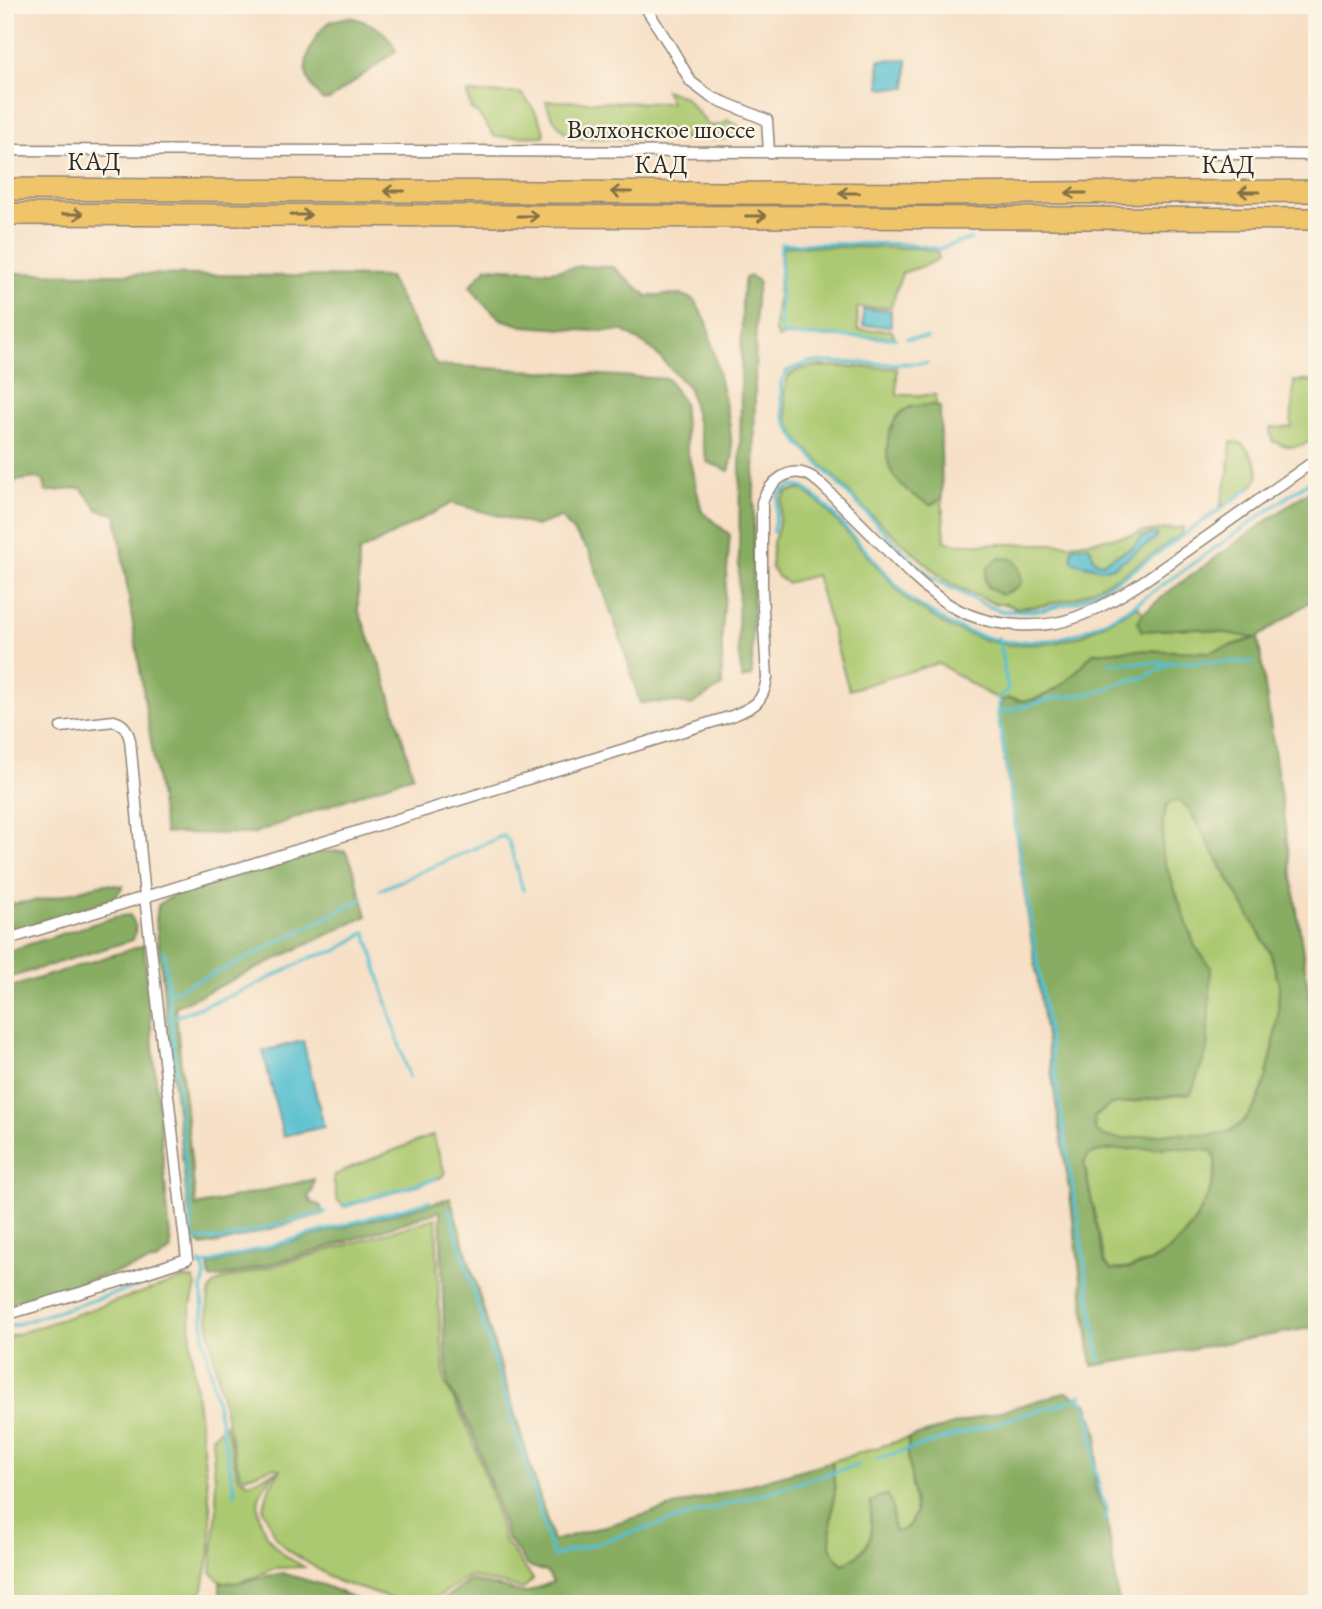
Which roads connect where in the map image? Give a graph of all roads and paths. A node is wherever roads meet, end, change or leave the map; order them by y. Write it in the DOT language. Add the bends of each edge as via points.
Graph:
graph roads {
  1 [pos="644,5"];
  2 [pos="5,150"];
  3 [pos="769,152"];
  4 [pos="1317,155"];
  5 [pos="5,189"];
  6 [pos="1317,191"];
  7 [pos="5,214"];
  8 [pos="1317,219"];
  9 [pos="1317,459"];
  10 [pos="61,727"];
  11 [pos="145,897"];
  12 [pos="5,940"];
  13 [pos="5,1315"];
  1 -- 3 [label="street" via="691,82 711,97 767,120"];
  2 -- 3 [label="street, Волхонское шоссе"];
  3 -- 4 [label="street, Волхонское шоссе"];
  6 -- 5 [label="highway, КАД, one-way" via="926,194"];
  7 -- 8 [label="highway, КАД, one-way"];
  9 -- 11 [label="street" via="1147,579 1076,618 1041,625 1003,624 956,609 911,575 810,475 786,474 767,488 762,502 767,678 765,690 749,709"];
  10 -- 11 [label="street" via="114,721 127,730"];
  11 -- 12 [label="street"];
  11 -- 13 [label="street" via="187,1259"];
}
